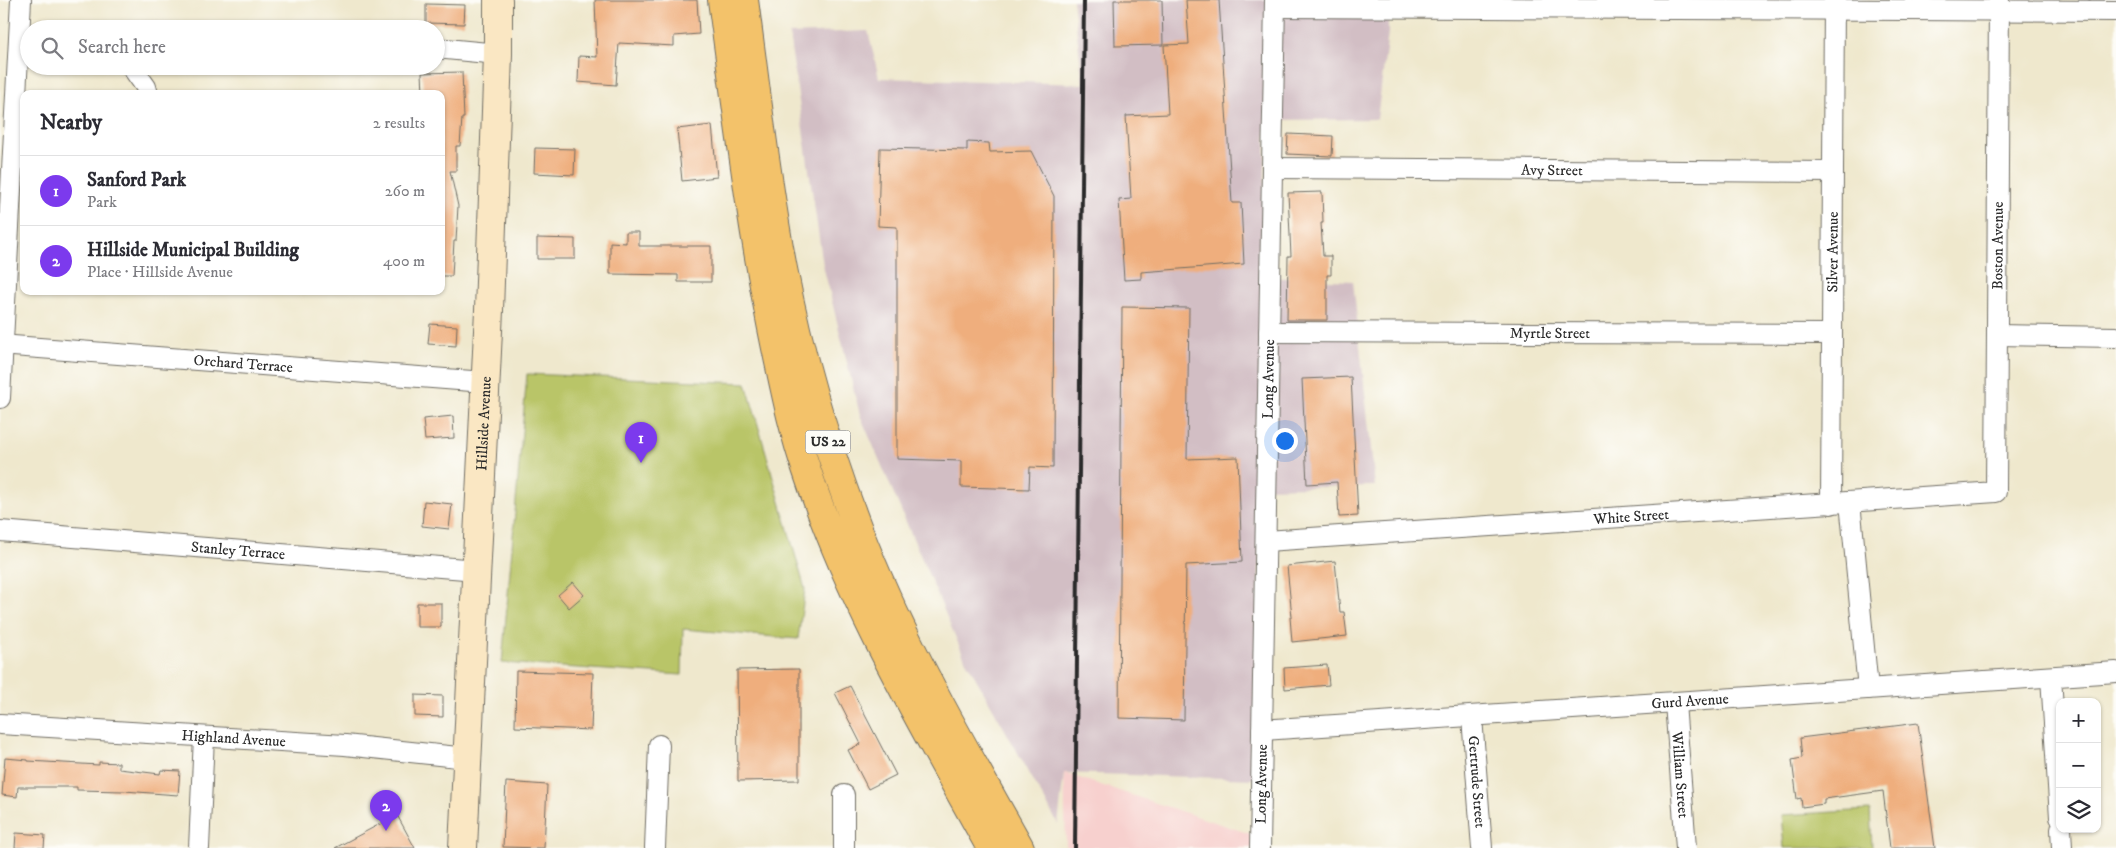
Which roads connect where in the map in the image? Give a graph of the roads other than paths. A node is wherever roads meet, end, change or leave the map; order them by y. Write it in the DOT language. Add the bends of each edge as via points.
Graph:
graph roads {
  1 [pos="22,0"];
  2 [pos="498,0"];
  3 [pos="722,0"];
  4 [pos="744,0"];
  5 [pos="1275,4"];
  6 [pos="1834,5"];
  7 [pos="1999,5"];
  8 [pos="2116,11"];
  9 [pos="23,20"];
  10 [pos="445,49"];
  11 [pos="498,54"];
  12 [pos="20,69"];
  13 [pos="137,75"];
  14 [pos="147,90"];
  15 [pos="6,161"];
  16 [pos="1272,168"];
  17 [pos="1833,172"];
  18 [pos="1269,332"];
  19 [pos="1832,334"];
  20 [pos="1997,335"];
  21 [pos="2116,337"];
  22 [pos="1,345"];
  23 [pos="485,382"];
  24 [pos="0,398"];
  25 [pos="1996,492"];
  26 [pos="1841,503"];
  27 [pos="0,531"];
  28 [pos="1266,541"];
  29 [pos="477,570"];
  30 [pos="2116,672"];
  31 [pos="2051,676"];
  32 [pos="1868,689"];
  33 [pos="1675,703"];
  34 [pos="1472,717"];
  35 [pos="0,724"];
  36 [pos="1262,730"];
  37 [pos="204,736"];
  38 [pos="659,745"];
  39 [pos="467,758"];
  40 [pos="2058,788"];
  41 [pos="844,795"];
  42 [pos="2060,833"];
  43 [pos="199,848"];
  44 [pos="463,848"];
  45 [pos="655,848"];
  46 [pos="844,848"];
  47 [pos="991,848"];
  48 [pos="1020,848"];
  49 [pos="1260,848"];
  50 [pos="1482,848"];
  51 [pos="1686,848"];
  52 [pos="2062,848"];
  1 -- 9 [label="street"];
  2 -- 11 [label="main road, Hillside Avenue"];
  3 -- 47 [label="highway, US 22" via="762,275 784,384 806,470 837,554 866,618"];
  4 -- 48 [label="highway, US 22" via="783,271 828,445 858,530 900,626"];
  5 -- 6 [label="street"];
  5 -- 16 [label="street, Long Avenue"];
  6 -- 7 [label="street"];
  6 -- 17 [label="street, Silver Avenue"];
  7 -- 8 [label="street"];
  7 -- 20 [label="street, Boston Avenue"];
  10 -- 11 [label="street"];
  11 -- 23 [label="main road, Hillside Avenue"];
  12 -- 15 [label="street"];
  13 -- 14 [label="street"];
  15 -- 22 [label="street"];
  16 -- 17 [label="street, Avy Street"];
  16 -- 18 [label="street, Long Avenue"];
  17 -- 19 [label="street, Silver Avenue"];
  18 -- 19 [label="street, Myrtle Street"];
  18 -- 28 [label="street, Long Avenue"];
  19 -- 26 [label="street, Silver Avenue"];
  20 -- 21 [label="street"];
  20 -- 25 [label="street, Boston Avenue"];
  22 -- 23 [label="street, Orchard Terrace"];
  22 -- 24 [label="street"];
  23 -- 29 [label="main road, Hillside Avenue"];
  25 -- 26 [label="street, White Street"];
  26 -- 28 [label="street, White Street"];
  26 -- 32 [label="street, Silver Avenue"];
  27 -- 29 [label="street, Stanley Terrace"];
  28 -- 36 [label="street, Long Avenue"];
  29 -- 39 [label="main road, Hillside Avenue"];
  30 -- 31 [label="street, Gurd Avenue"];
  31 -- 32 [label="street, Gurd Avenue"];
  31 -- 40 [label="street"];
  32 -- 33 [label="street, Gurd Avenue"];
  33 -- 34 [label="street, Gurd Avenue"];
  33 -- 51 [label="street, William Street"];
  34 -- 36 [label="street, Gurd Avenue"];
  34 -- 50 [label="street, Gertrude Street"];
  35 -- 37 [label="street, Highland Avenue"];
  36 -- 49 [label="street, Long Avenue"];
  37 -- 39 [label="street, Highland Avenue" via="344,745"];
  37 -- 43 [label="street"];
  38 -- 45 [label="street"];
  39 -- 44 [label="main road, Hillside Avenue"];
  41 -- 46 [label="street"];
  42 -- 52 [label="street"];
}
